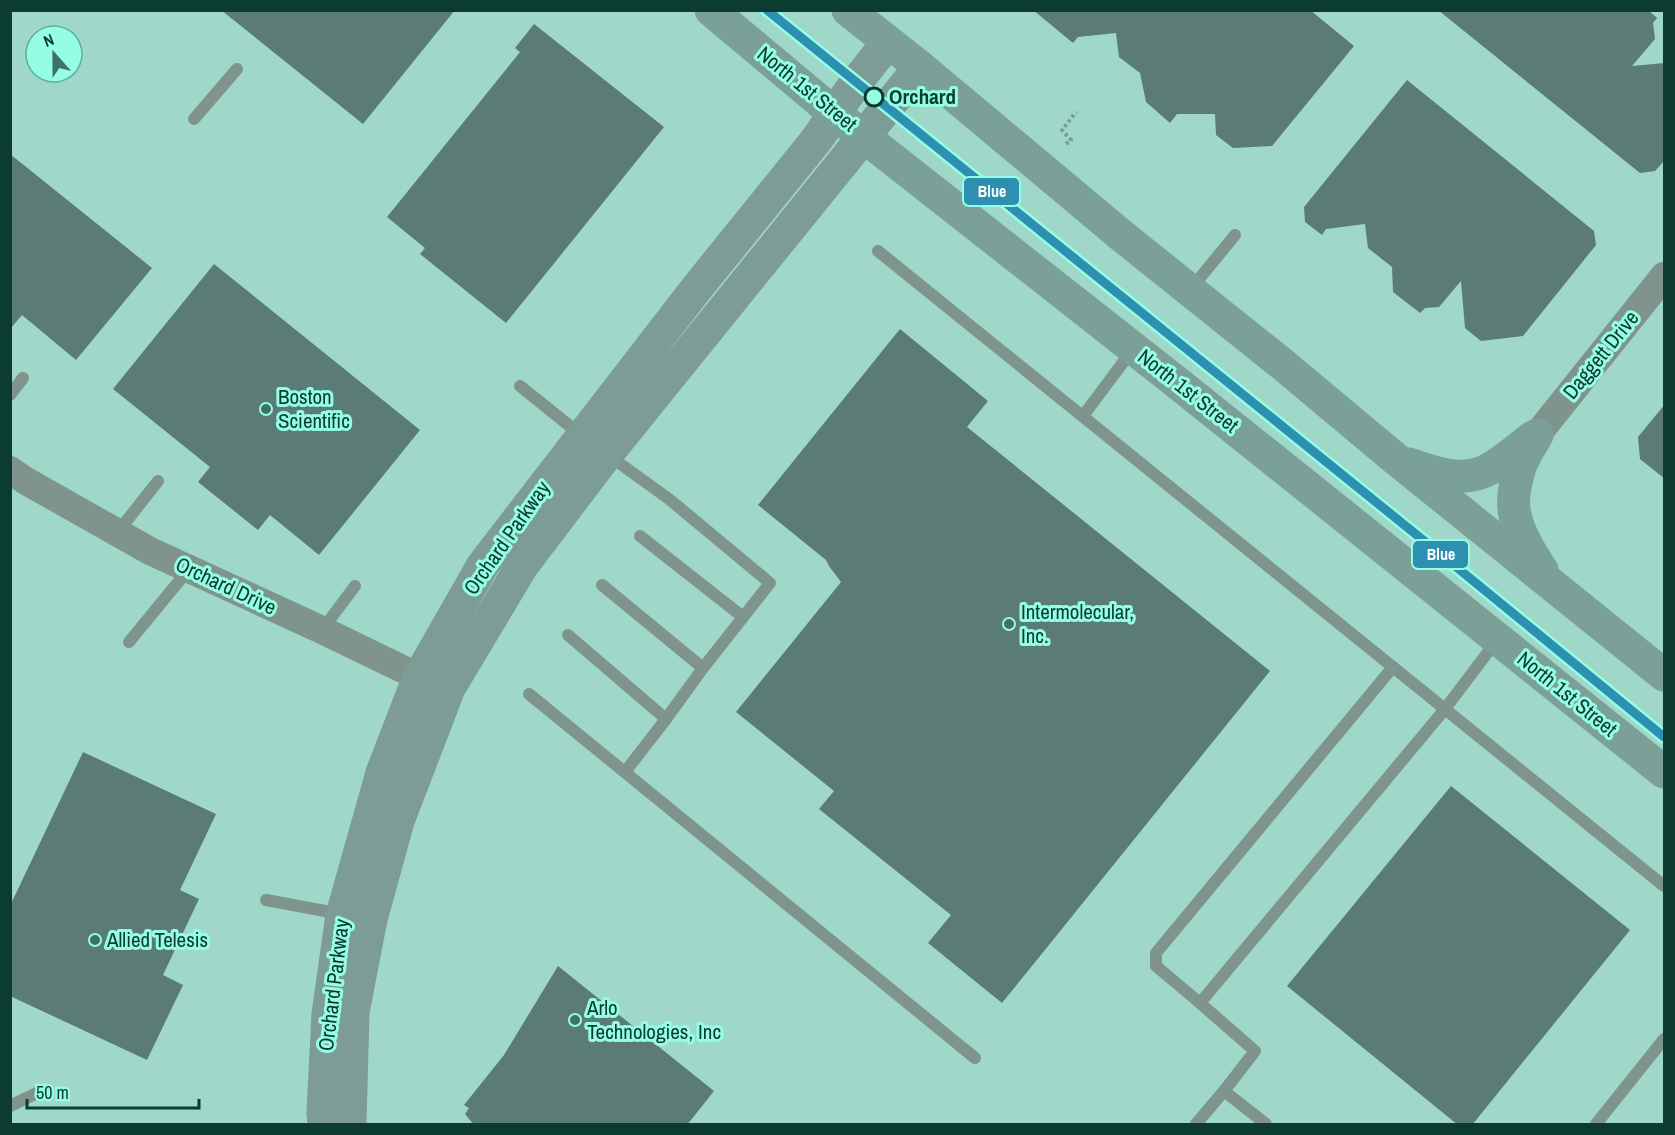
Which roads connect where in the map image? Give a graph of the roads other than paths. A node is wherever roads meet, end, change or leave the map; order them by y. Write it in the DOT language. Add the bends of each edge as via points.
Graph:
graph roads {
  1 [pos="711,10"];
  2 [pos="859,14"];
  3 [pos="888,42"];
  4 [pos="920,67"];
  5 [pos="237,69"];
  6 [pos="835,114"];
  7 [pos="195,120"];
  8 [pos="865,136"];
  9 [pos="1235,235"];
  10 [pos="878,251"];
  11 [pos="1665,276"];
  12 [pos="696,289"];
  13 [pos="1190,290"];
  14 [pos="722,311"];
  15 [pos="1134,348"];
  16 [pos="23,378"];
  17 [pos="520,386"];
  18 [pos="10,394"];
  19 [pos="1083,416"];
  20 [pos="1537,435"];
  21 [pos="595,445"];
  22 [pos="1397,460"];
  23 [pos="10,470"];
  24 [pos="158,481"];
  25 [pos="117,532"];
  26 [pos="640,536"];
  27 [pos="189,569"];
  28 [pos="1551,584"];
  29 [pos="602,585"];
  30 [pos="355,586"];
  31 [pos="743,617"];
  32 [pos="322,630"];
  33 [pos="568,635"];
  34 [pos="1498,639"];
  35 [pos="129,642"];
  36 [pos="1393,667"];
  37 [pos="703,668"];
  38 [pos="1665,675"];
  39 [pos="419,677"];
  40 [pos="449,688"];
  41 [pos="529,694"];
  42 [pos="1445,709"];
  43 [pos="666,719"];
  44 [pos="625,772"];
  45 [pos="1665,772"];
  46 [pos="1665,886"];
  47 [pos="266,900"];
  48 [pos="356,917"];
  49 [pos="1200,1003"];
  50 [pos="1665,1039"];
  51 [pos="975,1058"];
  52 [pos="1224,1090"];
  53 [pos="39,1092"];
  54 [pos="10,1106"];
  55 [pos="324,1125"];
  56 [pos="350,1125"];
  57 [pos="1196,1125"];
  58 [pos="1266,1125"];
  59 [pos="1596,1125"];
  1 -- 6 [label="main road, North 1st Street"];
  2 -- 3 [label="main road"];
  3 -- 4 [label="main road"];
  3 -- 6 [label="main road, Orchard Parkway"];
  4 -- 8 [label="main road, Orchard Parkway"];
  4 -- 13 [label="main road"];
  5 -- 7 [label="lane"];
  6 -- 8 [label="main road, North 1st Street"];
  6 -- 12 [label="main road, Orchard Parkway"];
  8 -- 14 [label="main road, Orchard Parkway"];
  8 -- 15 [label="main road, North 1st Street"];
  9 -- 13 [label="lane"];
  10 -- 19 [label="lane"];
  11 -- 20 [label="street, Daggett Drive"];
  12 -- 14 [label="main road"];
  12 -- 21 [label="main road, Orchard Parkway"];
  13 -- 22 [label="main road"];
  14 -- 21 [label="main road, Orchard Parkway"];
  15 -- 19 [label="lane"];
  15 -- 34 [label="main road, North 1st Street"];
  16 -- 18 [label="lane"];
  17 -- 21 [label="lane"];
  19 -- 36 [label="lane"];
  20 -- 22 [label="main road" via="1483,472 1464,476 1435,474"];
  20 -- 28 [label="main road" via="1521,464 1514,491 1514,514"];
  21 -- 31 [label="lane" via="669,499 770,583"];
  21 -- 39 [label="main road, Orchard Parkway" via="483,565"];
  21 -- 40 [label="main road, Orchard Parkway"];
  22 -- 28 [label="main road"];
  23 -- 25 [label="street, Orchard Drive"];
  24 -- 25 [label="lane"];
  25 -- 27 [label="street, Orchard Drive"];
  26 -- 31 [label="lane"];
  27 -- 32 [label="street, Orchard Drive"];
  27 -- 35 [label="lane"];
  28 -- 38 [label="main road"];
  29 -- 37 [label="lane"];
  30 -- 32 [label="lane"];
  31 -- 37 [label="lane"];
  32 -- 39 [label="street, Orchard Drive"];
  33 -- 43 [label="lane"];
  34 -- 42 [label="lane"];
  34 -- 45 [label="main road, North 1st Street"];
  36 -- 42 [label="lane"];
  36 -- 49 [label="lane" via="1156,953 1156,966"];
  37 -- 43 [label="lane"];
  39 -- 40 [label="street, Orchard Drive"];
  39 -- 48 [label="main road, Orchard Parkway" via="382,773"];
  40 -- 48 [label="main road, Orchard Parkway"];
  41 -- 44 [label="lane"];
  42 -- 46 [label="lane"];
  42 -- 49 [label="lane"];
  43 -- 44 [label="lane"];
  44 -- 51 [label="lane"];
  47 -- 48 [label="lane"];
  48 -- 55 [label="main road, Orchard Parkway" via="328,1014"];
  48 -- 56 [label="main road, Orchard Parkway"];
  49 -- 52 [label="lane" via="1256,1051"];
  50 -- 59 [label="lane"];
  52 -- 57 [label="lane"];
  52 -- 58 [label="lane"];
  53 -- 54 [label="lane"];
}
